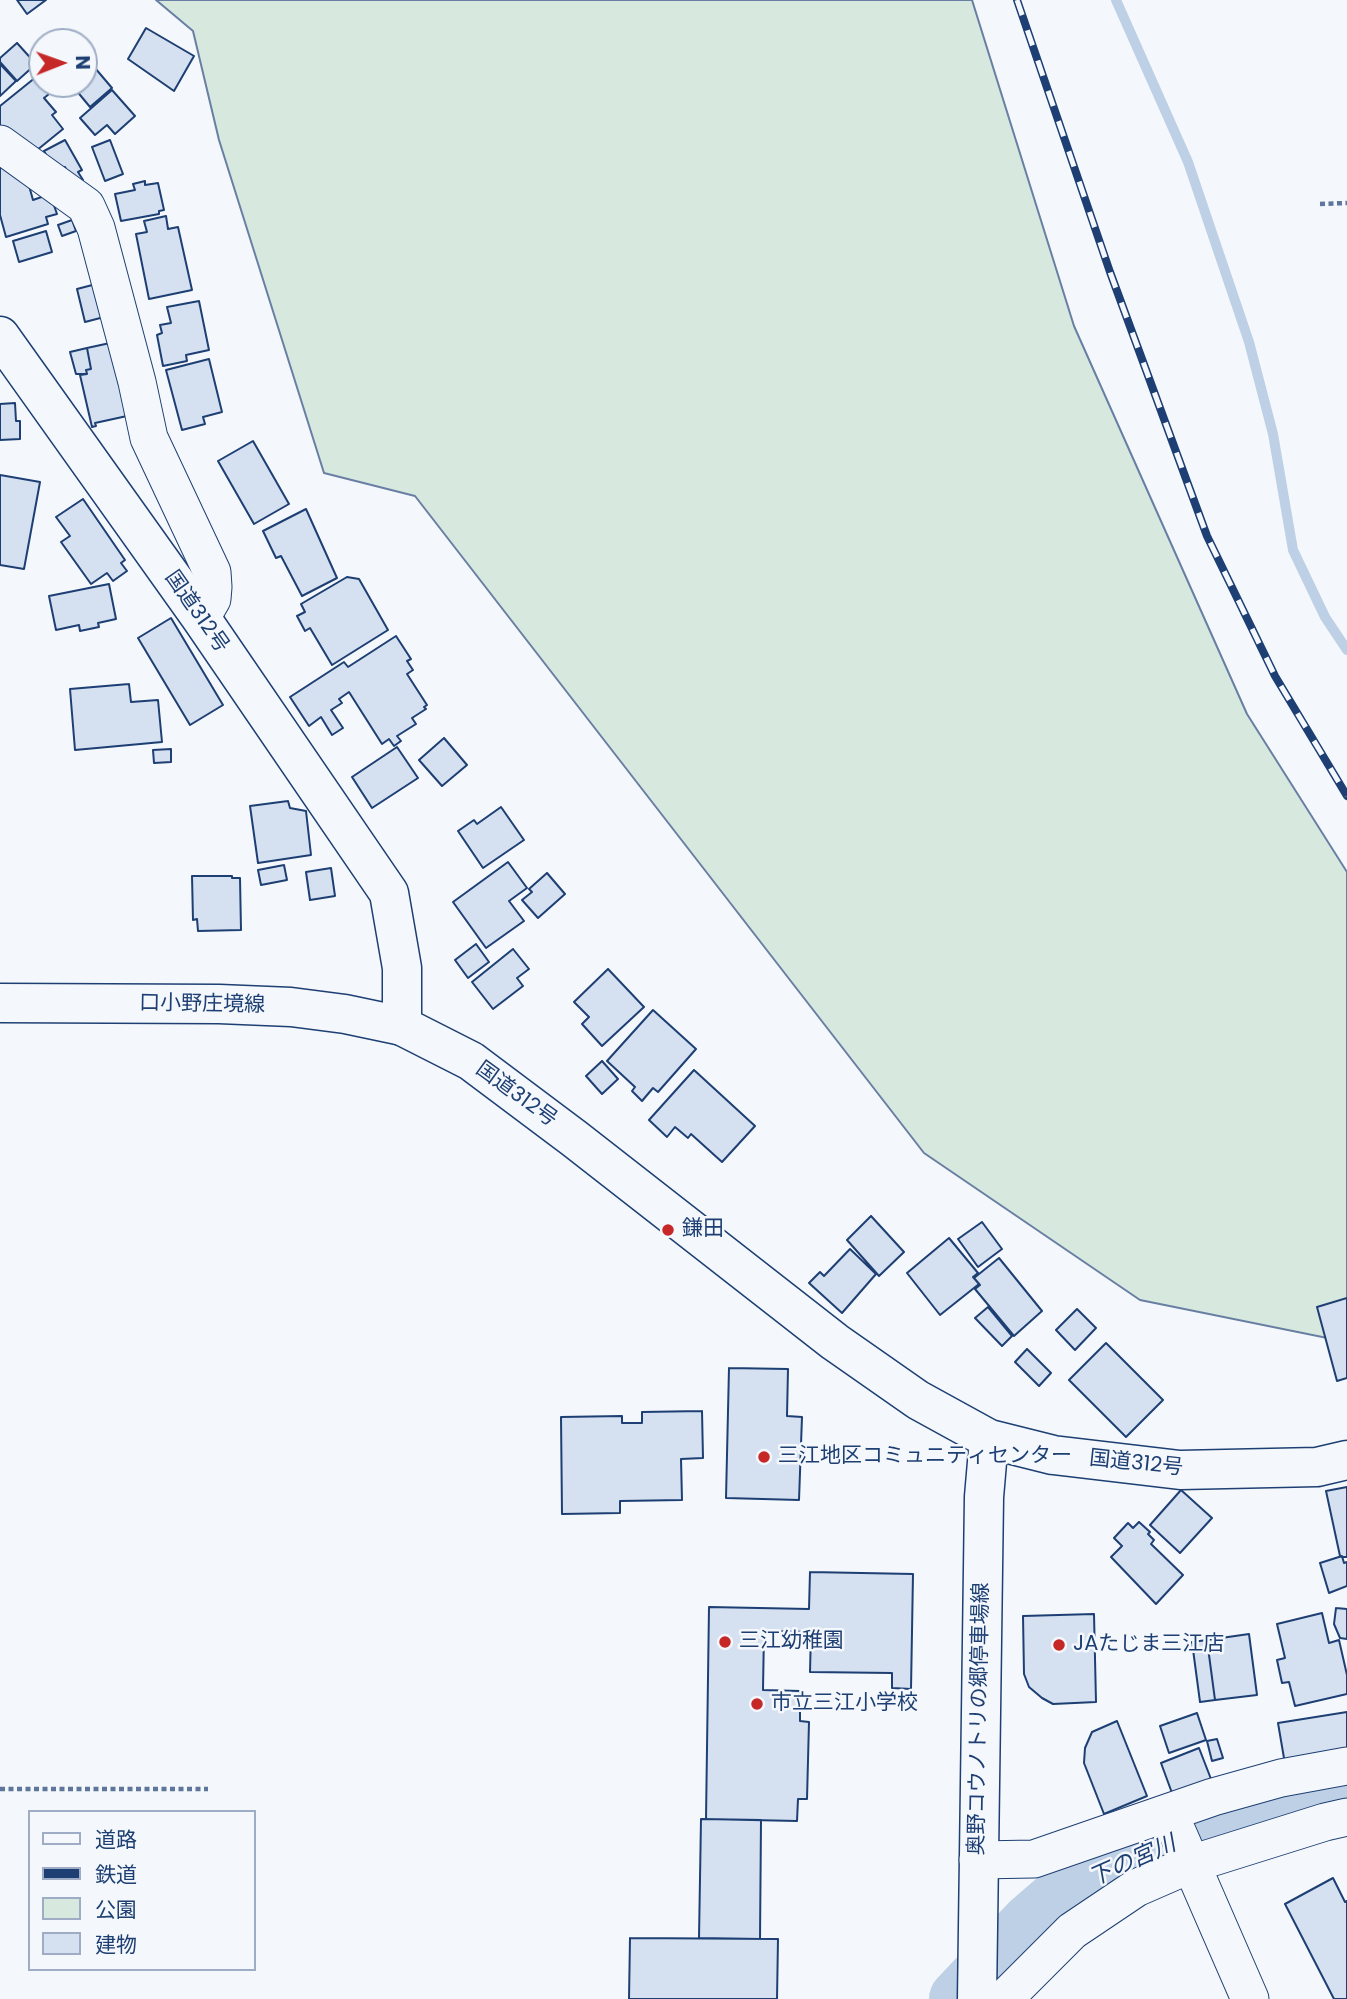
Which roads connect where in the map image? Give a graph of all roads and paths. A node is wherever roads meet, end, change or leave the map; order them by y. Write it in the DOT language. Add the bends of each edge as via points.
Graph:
graph roads {
  1 [pos="0,144"];
  2 [pos="1347,203"];
  3 [pos="1320,204"];
  4 [pos="0,336"];
  5 [pos="201,618"];
  6 [pos="0,1003"];
  7 [pos="402,1027"];
  8 [pos="989,1439"];
  9 [pos="1347,1460"];
  10 [pos="1347,1766"];
  11 [pos="0,1789"];
  12 [pos="208,1789"];
  13 [pos="1169,1812"];
  14 [pos="1347,1817"];
  15 [pos="978,1860"];
  16 [pos="1191,1864"];
  17 [pos="977,1999"];
  18 [pos="1004,1999"];
  19 [pos="1250,1999"];
  1 -- 5 [label="street" via="86,206 96,228 149,439 212,572 212,599"];
  2 -- 3 [label="path"];
  4 -- 5 [label="main road, 国道312号"];
  5 -- 7 [label="main road, 国道312号" via="389,893 402,968"];
  6 -- 7 [label="main road, 口小野庄境線" via="291,1007"];
  7 -- 8 [label="main road, 国道312号" via="471,1061 835,1342 918,1400"];
  8 -- 9 [label="main road, 国道312号" via="1053,1455 1180,1470 1317,1467"];
  8 -- 15 [label="main road, 奥野コウノトリの郷停車場線"];
  10 -- 13 [label="street" via="1281,1777"];
  11 -- 12 [label="path"];
  13 -- 15 [label="street" via="1034,1859"];
  13 -- 16 [label="street"];
  14 -- 16 [label="street"];
  15 -- 17 [label="main road, 奥野コウノトリの郷停車場線"];
  16 -- 18 [label="street" via="1136,1888 1072,1931"];
  16 -- 19 [label="street"];
}
